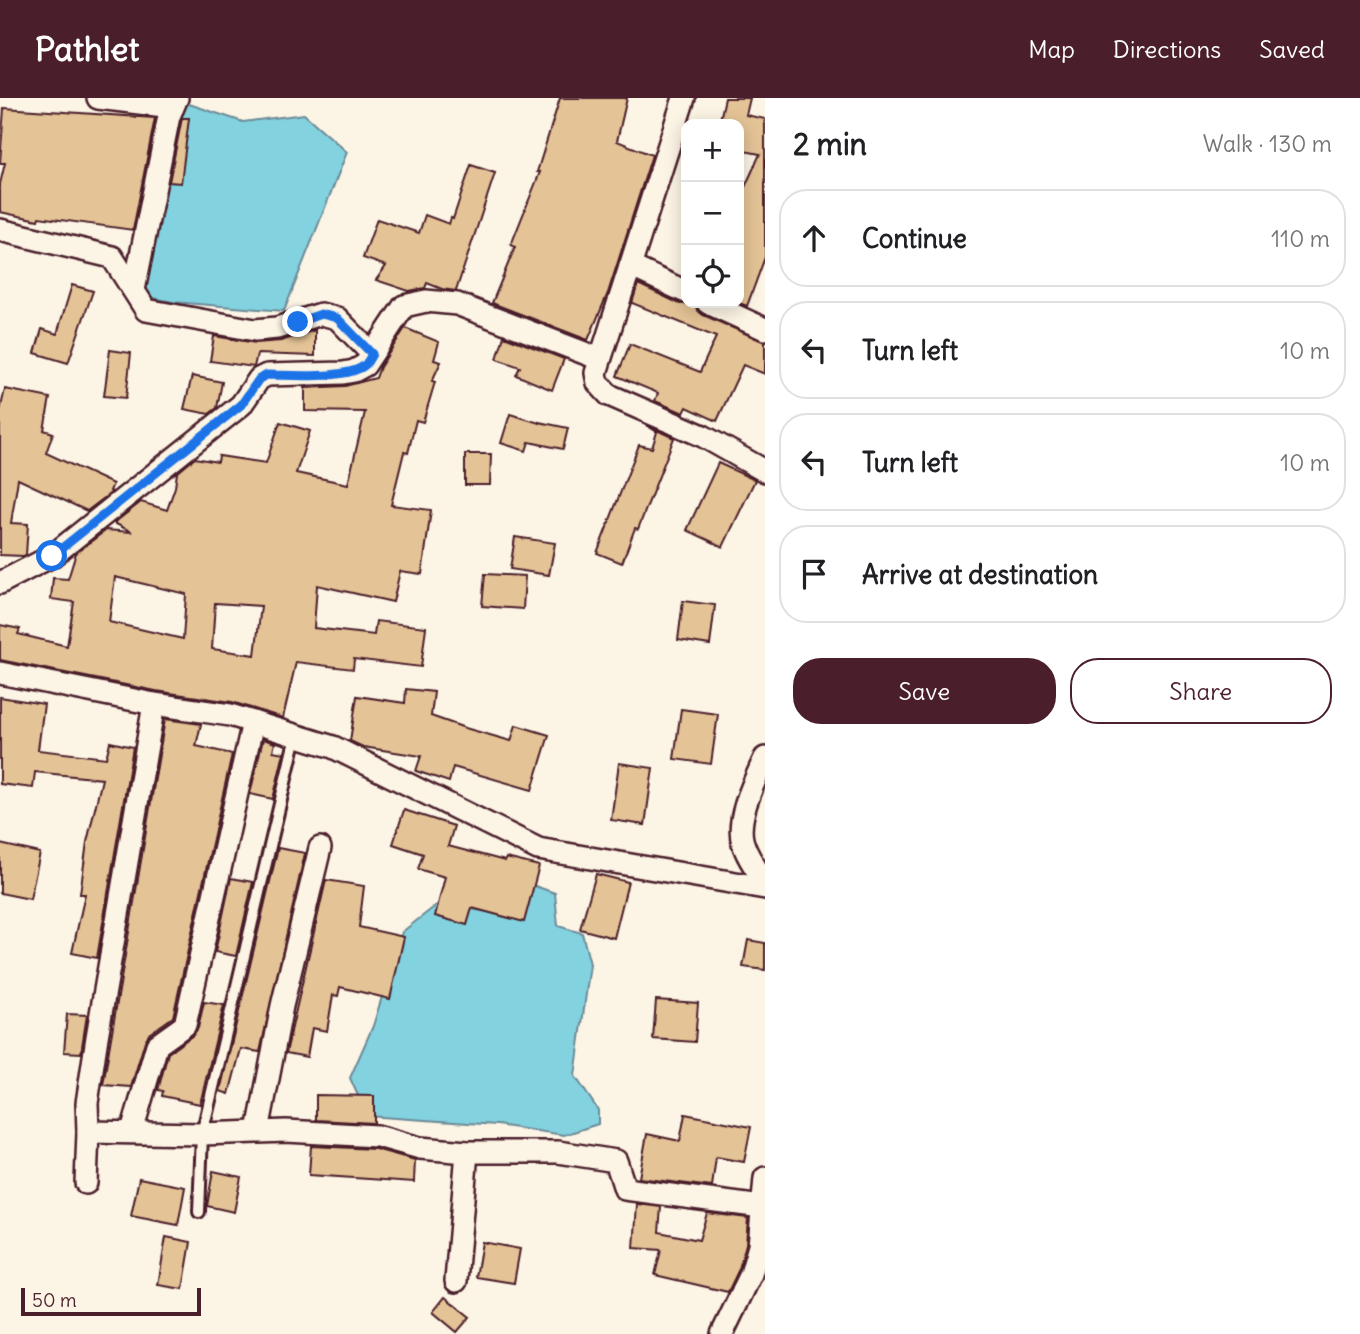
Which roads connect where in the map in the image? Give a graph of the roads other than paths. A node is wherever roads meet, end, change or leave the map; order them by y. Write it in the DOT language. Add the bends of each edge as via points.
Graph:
graph roads {
  1 [pos="98,98"];
  2 [pos="684,98"];
  3 [pos="175,103"];
  4 [pos="1,230"];
  5 [pos="630,266"];
  6 [pos="134,290"];
  7 [pos="681,290"];
  8 [pos="719,308"];
  9 [pos="765,329"];
  10 [pos="372,354"];
  11 [pos="600,359"];
  12 [pos="765,471"];
  13 [pos="0,583"];
  14 [pos="0,673"];
  15 [pos="154,704"];
  16 [pos="253,722"];
  17 [pos="296,736"];
  18 [pos="765,758"];
  19 [pos="320,848"];
  20 [pos="765,882"];
  21 [pos="765,888"];
  22 [pos="132,1131"];
  23 [pos="258,1131"];
  24 [pos="88,1132"];
  25 [pos="202,1135"];
  26 [pos="467,1152"];
  27 [pos="765,1178"];
  28 [pos="86,1182"];
  29 [pos="762,1207"];
  30 [pos="199,1212"];
  31 [pos="762,1233"];
  32 [pos="456,1281"];
  33 [pos="722,1334"];
  1 -- 3 [label="street"];
  2 -- 5 [label="street"];
  3 -- 6 [label="street"];
  4 -- 6 [label="street" via="112,257"];
  5 -- 7 [label="street"];
  5 -- 11 [label="street"];
  6 -- 10 [label="street" via="146,310 255,330 321,314 337,318"];
  8 -- 9 [label="street"];
  10 -- 11 [label="street" via="404,306 426,301 457,304"];
  10 -- 13 [label="street" via="354,371 259,379 241,405 52,556"];
  11 -- 12 [label="street" via="598,383 609,395 703,436"];
  14 -- 15 [label="street"];
  15 -- 16 [label="street"];
  15 -- 24 [label="street" via="96,1037"];
  16 -- 17 [label="street"];
  16 -- 22 [label="street" via="186,1025 157,1045"];
  17 -- 21 [label="street" via="333,747 538,849"];
  17 -- 25 [label="lane"];
  18 -- 20 [label="street" via="750,790 742,841"];
  19 -- 23 [label="street"];
  22 -- 24 [label="street"];
  22 -- 25 [label="street"];
  23 -- 25 [label="street"];
  23 -- 26 [label="street" via="377,1136 420,1148"];
  24 -- 28 [label="street"];
  25 -- 30 [label="lane"];
  26 -- 29 [label="street" via="558,1153 616,1161 625,1189"];
  26 -- 32 [label="street"];
  27 -- 29 [label="street"];
  29 -- 31 [label="street"];
  31 -- 33 [label="street" via="751,1274"];
}
